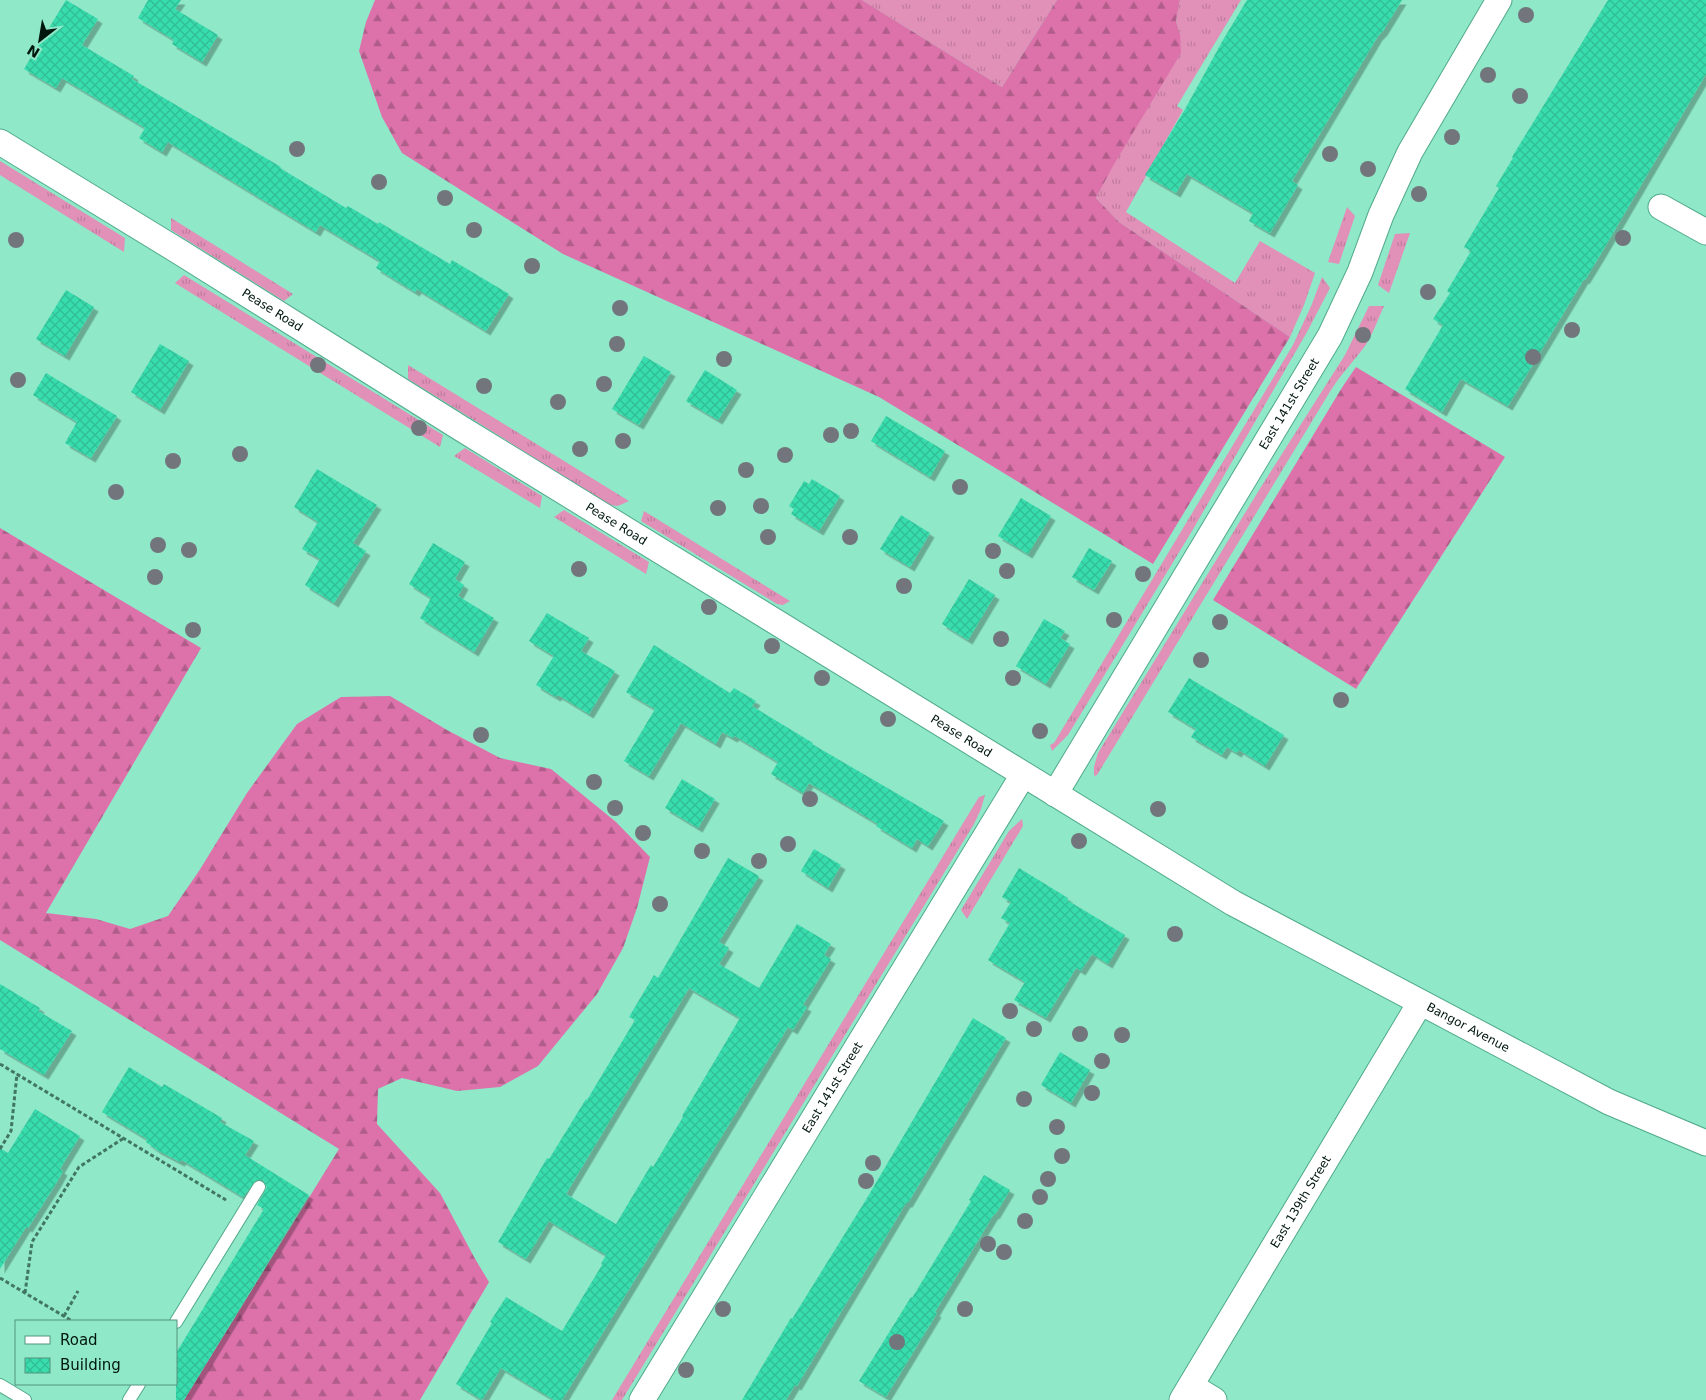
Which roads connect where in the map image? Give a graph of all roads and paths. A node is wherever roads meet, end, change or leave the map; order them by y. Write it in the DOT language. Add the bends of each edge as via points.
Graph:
graph roads {
  1 [pos="1499,0"];
  2 [pos="0,142"];
  3 [pos="1660,207"];
  4 [pos="1706,232"];
  5 [pos="1023,774"];
  6 [pos="1055,794"];
  7 [pos="1233,903"];
  8 [pos="1420,1003"];
  9 [pos="0,1064"];
  10 [pos="17,1074"];
  11 [pos="124,1138"];
  12 [pos="1706,1143"];
  13 [pos="0,1150"];
  14 [pos="258,1187"];
  15 [pos="244,1210"];
  16 [pos="0,1278"];
  17 [pos="78,1291"];
  18 [pos="25,1293"];
  19 [pos="64,1316"];
  20 [pos="70,1320"];
  21 [pos="177,1320"];
  22 [pos="0,1385"];
  23 [pos="138,1385"];
  24 [pos="1187,1393"];
  25 [pos="25,1400"];
  26 [pos="129,1400"];
  27 [pos="642,1400"];
  28 [pos="1214,1400"];
  1 -- 6 [label="street, East 141st Street" via="1410,152 1330,336"];
  2 -- 5 [label="street, Pease Road"];
  3 -- 4 [label="street"];
  5 -- 6 [label="street, Pease Road"];
  5 -- 27 [label="street, East 141st Street"];
  6 -- 7 [label="street, Pease Road"];
  7 -- 8 [label="street, Bangor Avenue"];
  8 -- 12 [label="street, Bangor Avenue" via="1609,1102"];
  8 -- 24 [label="street, East 139th Street"];
  9 -- 10 [label="path"];
  10 -- 11 [label="path"];
  10 -- 13 [label="path" via="11,1131"];
  11 -- 15 [label="path"];
  11 -- 18 [label="path" via="79,1167 32,1242"];
  14 -- 15 [label="lane"];
  15 -- 21 [label="lane"];
  16 -- 18 [label="path"];
  17 -- 19 [label="path"];
  18 -- 19 [label="path"];
  19 -- 20 [label="path"];
  22 -- 25 [label="lane"];
  23 -- 26 [label="lane"];
  24 -- 28 [label="street"];
}
